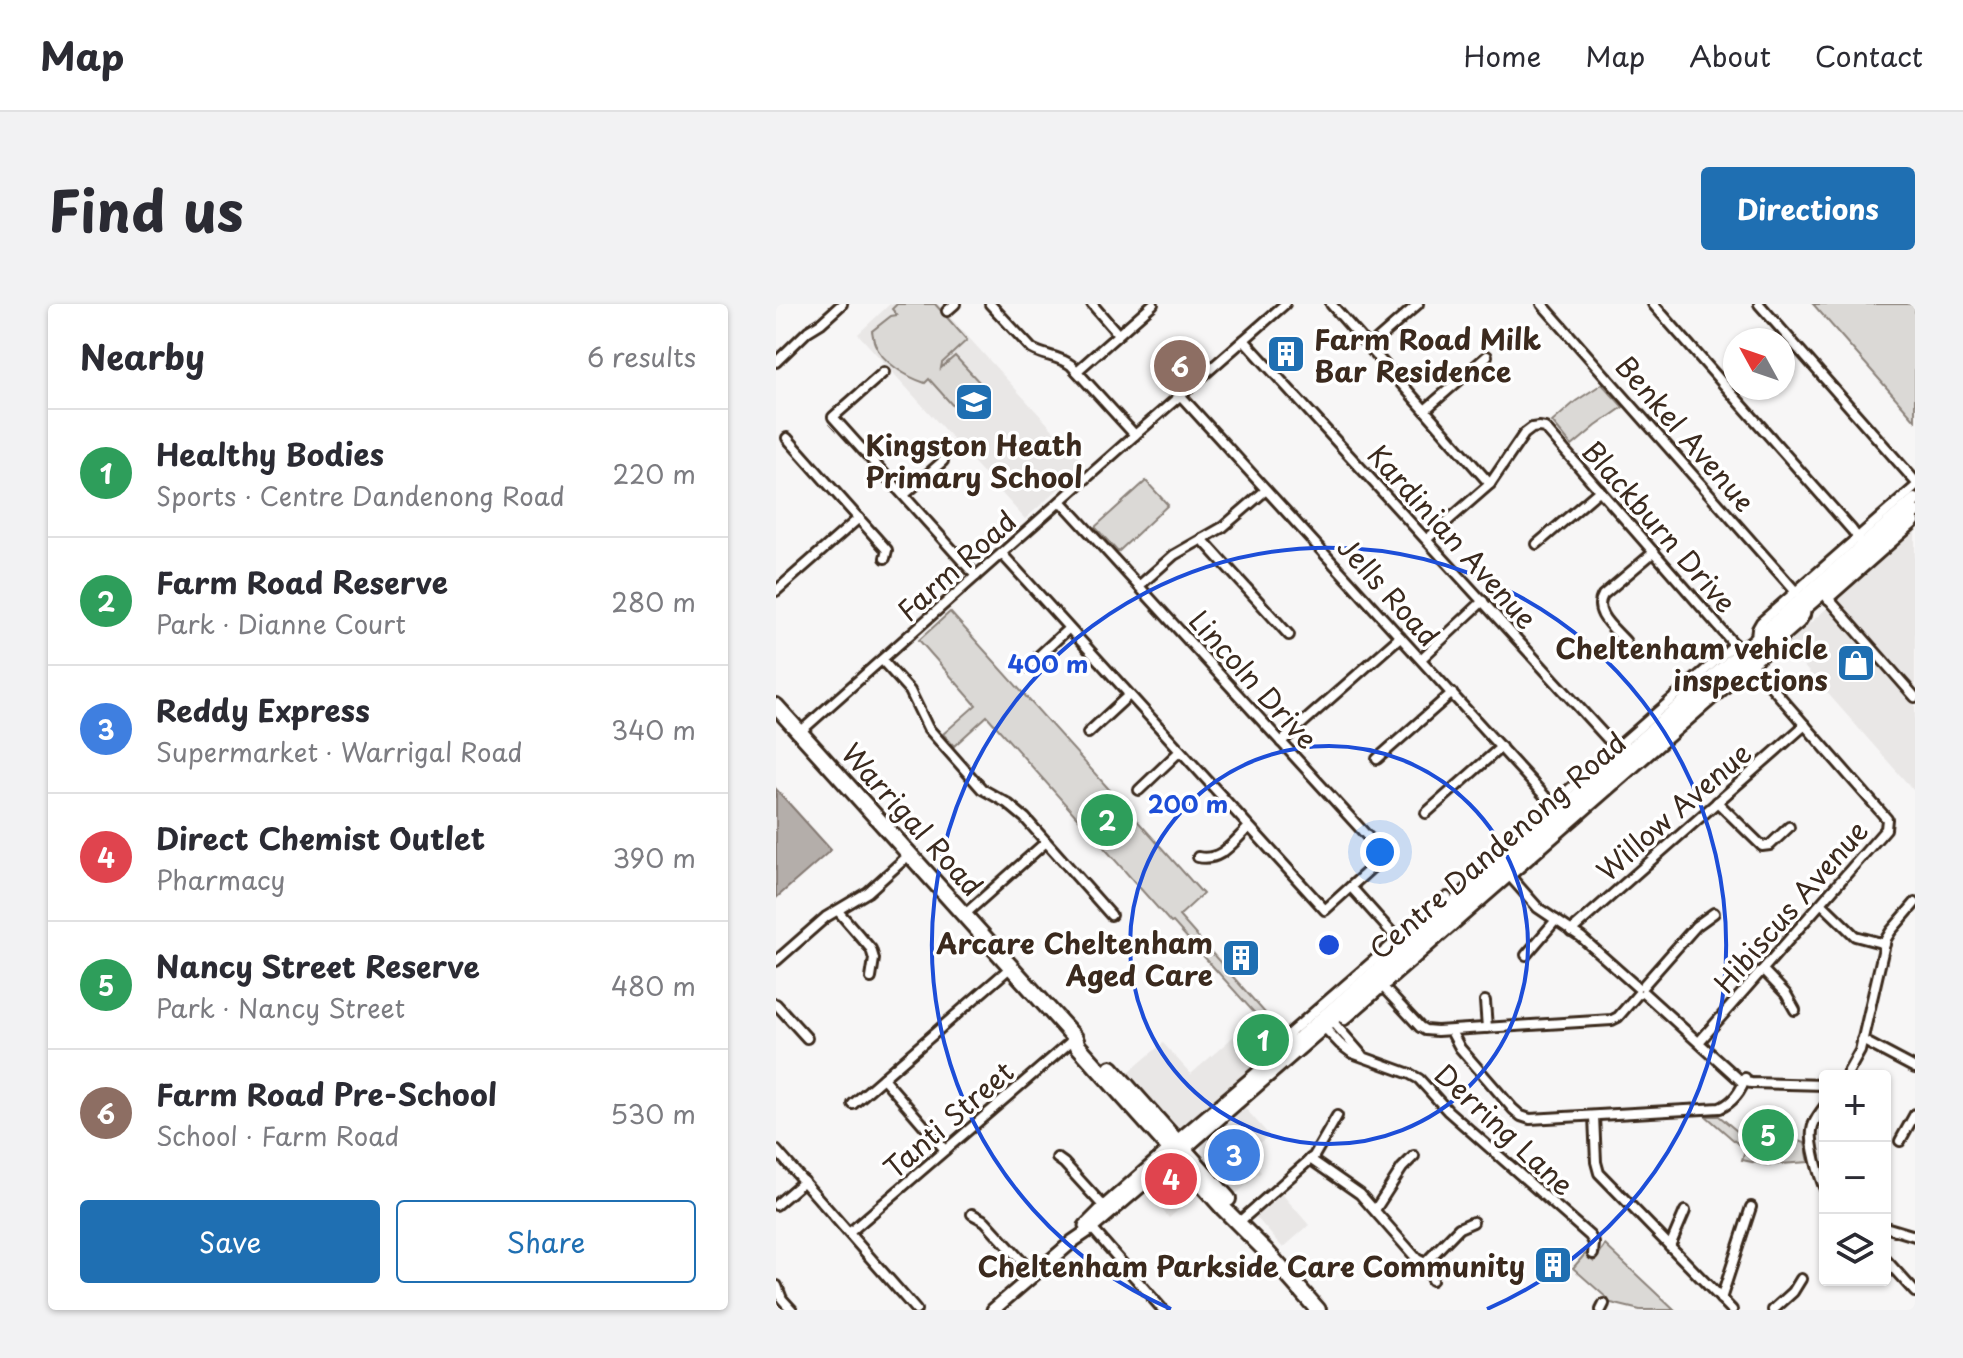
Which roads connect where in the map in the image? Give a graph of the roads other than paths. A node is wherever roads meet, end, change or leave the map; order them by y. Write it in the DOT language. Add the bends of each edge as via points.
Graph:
graph roads {
  1 [pos="842,304"];
  2 [pos="955,304"];
  3 [pos="990,304"];
  4 [pos="1092,304"];
  5 [pos="1153,304"];
  6 [pos="1285,304"];
  7 [pos="1331,304"];
  8 [pos="1418,304"];
  9 [pos="1542,304"];
  10 [pos="1653,304"];
  11 [pos="1759,304"];
  12 [pos="947,311"];
  13 [pos="1118,334"];
  14 [pos="1244,340"];
  15 [pos="1369,347"];
  16 [pos="1487,356"];
  17 [pos="776,362"];
  18 [pos="1077,371"];
  19 [pos="884,372"];
  20 [pos="1180,395"];
  21 [pos="1425,410"];
  22 [pos="1135,435"];
  23 [pos="787,438"];
  24 [pos="943,461"];
  25 [pos="1915,481"];
  26 [pos="1490,484"];
  27 [pos="1915,487"];
  28 [pos="1266,490"];
  29 [pos="1600,490"];
  30 [pos="904,495"];
  31 [pos="1061,501"];
  32 [pos="1914,505"];
  33 [pos="859,518"];
  34 [pos="1915,522"];
  35 [pos="1202,539"];
  36 [pos="1427,539"];
  37 [pos="1861,541"];
  38 [pos="1537,544"];
  39 [pos="1654,552"];
  40 [pos="1002,554"];
  41 [pos="885,558"];
  42 [pos="1819,571"];
  43 [pos="976,576"];
  44 [pos="1139,586"];
  45 [pos="776,591"];
  46 [pos="1796,592"];
  47 [pos="1823,592"];
  48 [pos="1483,601"];
  49 [pos="1068,629"];
  50 [pos="1289,635"];
  51 [pos="1400,637"];
  52 [pos="1756,639"];
  53 [pos="1626,642"];
  54 [pos="1744,655"];
  55 [pos="1421,659"];
  56 [pos="882,660"];
  57 [pos="1027,667"];
  58 [pos="1452,693"];
  59 [pos="1129,695"];
  60 [pos="1915,697"];
  61 [pos="776,706"];
  62 [pos="1805,725"];
  63 [pos="800,732"];
  64 [pos="1088,733"];
  65 [pos="1281,742"];
  66 [pos="1501,747"];
  67 [pos="1180,751"];
  68 [pos="1622,754"];
  69 [pos="1377,759"];
  70 [pos="1139,790"];
  71 [pos="1717,802"];
  72 [pos="1559,811"];
  73 [pos="1426,813"];
  74 [pos="1249,827"];
  75 [pos="1789,827"];
  76 [pos="1046,842"];
  77 [pos="910,854"];
  78 [pos="1198,857"];
  79 [pos="1504,870"];
  80 [pos="1351,887"];
  81 [pos="1470,888"];
  82 [pos="1915,903"];
  83 [pos="1822,904"];
  84 [pos="838,911"];
  85 [pos="1714,913"];
  86 [pos="964,915"];
  87 [pos="1111,915"];
  88 [pos="1556,920"];
  89 [pos="1571,931"];
  90 [pos="1885,944"];
  91 [pos="1404,946"];
  92 [pos="1526,955"];
  93 [pos="776,961"];
  94 [pos="1011,967"];
  95 [pos="1763,970"];
  96 [pos="871,978"];
  97 [pos="1378,981"];
  98 [pos="1641,990"];
  99 [pos="1485,1001"];
  100 [pos="776,1004"];
  101 [pos="1795,1010"];
  102 [pos="1330,1021"];
  103 [pos="1487,1028"];
  104 [pos="1456,1030"];
  105 [pos="807,1038"];
  106 [pos="1075,1038"];
  107 [pos="1862,1040"];
  108 [pos="1699,1042"];
  109 [pos="1289,1047"];
  110 [pos="1915,1068"];
  111 [pos="1850,1070"];
  112 [pos="883,1078"];
  113 [pos="1744,1081"];
  114 [pos="1811,1085"];
  115 [pos="1819,1085"];
  116 [pos="1819,1089"];
  117 [pos="853,1104"];
  118 [pos="1915,1114"];
  119 [pos="1337,1116"];
  120 [pos="1594,1116"];
  121 [pos="1819,1116"];
  122 [pos="1900,1141"];
  123 [pos="1177,1149"];
  124 [pos="776,1150"];
  125 [pos="945,1150"];
  126 [pos="1414,1156"];
  127 [pos="1057,1158"];
  128 [pos="1310,1159"];
  129 [pos="1819,1170"];
  130 [pos="804,1181"];
  131 [pos="776,1205"];
  132 [pos="1751,1207"];
  133 [pos="1107,1210"];
  134 [pos="1375,1210"];
  135 [pos="1685,1211"];
  136 [pos="972,1214"];
  137 [pos="1240,1221"];
  138 [pos="1473,1222"];
  139 [pos="1089,1226"];
  140 [pos="1891,1229"];
  141 [pos="849,1233"];
  142 [pos="1915,1236"];
  143 [pos="1670,1246"];
  144 [pos="1593,1254"];
  145 [pos="1426,1262"];
  146 [pos="1891,1266"];
  147 [pos="1034,1275"];
  148 [pos="1801,1279"];
  149 [pos="1432,1280"];
  150 [pos="777,1286"];
  151 [pos="1915,1292"];
  152 [pos="1721,1299"];
  153 [pos="792,1310"];
  154 [pos="916,1310"];
  155 [pos="993,1310"];
  156 [pos="1163,1310"];
  157 [pos="1318,1310"];
  158 [pos="1732,1310"];
  159 [pos="1773,1310"];
  1 -- 17 [label="street"];
  2 -- 12 [label="street"];
  3 -- 18 [label="street" via="1032,349"];
  4 -- 13 [label="street"];
  5 -- 13 [label="street"];
  6 -- 14 [label="street, Farm Road"];
  7 -- 15 [label="street"];
  8 -- 15 [label="street"];
  9 -- 46 [label="street, Benkel Avenue"];
  10 -- 37 [label="street"];
  11 -- 25 [label="street"];
  13 -- 18 [label="street"];
  14 -- 20 [label="street, Farm Road"];
  14 -- 36 [label="street, Kardinian Avenue"];
  15 -- 21 [label="street"];
  16 -- 21 [label="street"];
  18 -- 22 [label="street"];
  19 -- 30 [label="street" via="833,417"];
  20 -- 22 [label="street, Farm Road"];
  20 -- 28 [label="street, Jells Road"];
  21 -- 26 [label="street"];
  22 -- 31 [label="street, Farm Road"];
  23 -- 33 [label="street"];
  24 -- 30 [label="street"];
  26 -- 29 [label="street, Blackburn Drive" via="1524,434 1539,427"];
  26 -- 36 [label="street"];
  27 -- 37 [label="street, Centre Dandenong Road"];
  28 -- 35 [label="street"];
  28 -- 51 [label="street, Jells Road"];
  29 -- 38 [label="street"];
  29 -- 39 [label="street, Blackburn Drive"];
  30 -- 43 [label="street"];
  31 -- 40 [label="street, Farm Road"];
  31 -- 44 [label="street, Lincoln Drive"];
  32 -- 37 [label="main road, Centre Dandenong Road"];
  32 -- 47 [label="main road, Centre Dandenong Road"];
  33 -- 41 [label="street" via="887,550"];
  33 -- 45 [label="street"];
  34 -- 47 [label="street, Centre Dandenong Road"];
  35 -- 44 [label="street"];
  35 -- 50 [label="street"];
  36 -- 48 [label="street, Kardinian Avenue"];
  37 -- 42 [label="street, Centre Dandenong Road"];
  37 -- 47 [label="main road, Centre Dandenong Road"];
  39 -- 53 [label="street" via="1599,602 1602,615"];
  39 -- 54 [label="street, Blackburn Drive"];
  40 -- 43 [label="street, Farm Road"];
  40 -- 49 [label="street"];
  42 -- 46 [label="street, Centre Dandenong Road"];
  42 -- 47 [label="street"];
  43 -- 56 [label="street, Farm Road"];
  44 -- 65 [label="street, Lincoln Drive"];
  46 -- 52 [label="street, Centre Dandenong Road" via="1761,622"];
  47 -- 52 [label="main road, Centre Dandenong Road"];
  47 -- 54 [label="main road, Centre Dandenong Road"];
  47 -- 60 [label="street"];
  48 -- 55 [label="street"];
  48 -- 68 [label="street, Kardinian Avenue"];
  49 -- 57 [label="street"];
  49 -- 59 [label="street"];
  51 -- 55 [label="street, Jells Road"];
  51 -- 65 [label="street"];
  52 -- 54 [label="main road, Centre Dandenong Road"];
  54 -- 62 [label="street, Hibiscus Avenue"];
  54 -- 68 [label="main road, Centre Dandenong Road"];
  54 -- 79 [label="street, Centre Dandenong Road"];
  55 -- 58 [label="street, Jells Road"];
  56 -- 63 [label="street, Farm Road"];
  56 -- 76 [label="street" via="910,691 928,728 982,789 1007,803"];
  58 -- 66 [label="street, Jells Road"];
  58 -- 69 [label="street"];
  59 -- 64 [label="street"];
  59 -- 67 [label="street"];
  61 -- 63 [label="highway, Warrigal Road"];
  62 -- 71 [label="street, Willow Avenue"];
  62 -- 83 [label="street, Hibiscus Avenue" via="1888,820"];
  63 -- 77 [label="highway, Warrigal Road"];
  65 -- 80 [label="street, Lincoln Drive" via="1380,852 1379,861"];
  66 -- 72 [label="street, Jells Road"];
  66 -- 73 [label="street"];
  67 -- 70 [label="street"];
  67 -- 74 [label="street"];
  68 -- 72 [label="main road, Centre Dandenong Road"];
  71 -- 75 [label="street" via="1765,847"];
  71 -- 89 [label="street, Willow Avenue"];
  72 -- 79 [label="main road, Centre Dandenong Road"];
  72 -- 81 [label="street, Centre Dandenong Road" via="1469,877"];
  74 -- 78 [label="street" via="1218,857"];
  74 -- 80 [label="street" via="1325,910"];
  76 -- 86 [label="street"];
  76 -- 87 [label="street"];
  77 -- 84 [label="street"];
  77 -- 86 [label="highway, Warrigal Road"];
  79 -- 81 [label="main road, Centre Dandenong Road"];
  79 -- 88 [label="street"];
  79 -- 91 [label="main road, Centre Dandenong Road"];
  79 -- 97 [label="street, Centre Dandenong Road"];
  80 -- 91 [label="street"];
  81 -- 91 [label="main road, Centre Dandenong Road" via="1447,900"];
  82 -- 90 [label="street"];
  83 -- 90 [label="street" via="1855,936"];
  83 -- 95 [label="street, Hibiscus Avenue"];
  84 -- 93 [label="street"];
  84 -- 96 [label="street" via="871,949"];
  85 -- 98 [label="street" via="1696,926"];
  86 -- 94 [label="highway, Warrigal Road"];
  88 -- 89 [label="street"];
  88 -- 92 [label="street"];
  89 -- 98 [label="street"];
  90 -- 107 [label="street"];
  91 -- 97 [label="main road, Centre Dandenong Road"];
  91 -- 109 [label="street, Centre Dandenong Road" via="1295,1030 1288,1037"];
  94 -- 106 [label="highway, Warrigal Road"];
  94 -- 112 [label="street"];
  95 -- 101 [label="street"];
  95 -- 108 [label="street, Hibiscus Avenue"];
  97 -- 102 [label="main road, Centre Dandenong Road"];
  97 -- 102 [label="street, Centre Dandenong Road"];
  97 -- 104 [label="street" via="1420,1027"];
  98 -- 103 [label="street" via="1612,1020"];
  98 -- 108 [label="street"];
  99 -- 103 [label="street"];
  100 -- 105 [label="street"];
  102 -- 109 [label="main road, Centre Dandenong Road"];
  102 -- 123 [label="main road, Centre Dandenong Road"];
  102 -- 144 [label="street, Derring Lane" via="1364,1058 1419,1079 1452,1115 1590,1236"];
  103 -- 104 [label="street"];
  104 -- 120 [label="street" via="1457,1044 1523,1117"];
  106 -- 123 [label="highway, Warrigal Road" via="1091,1047"];
  106 -- 125 [label="street, Tanti Street"];
  107 -- 110 [label="street"];
  107 -- 111 [label="street"];
  108 -- 113 [label="street"];
  109 -- 123 [label="main road, Centre Dandenong Road"];
  112 -- 117 [label="street"];
  112 -- 125 [label="street"];
  113 -- 114 [label="street"];
  113 -- 120 [label="street" via="1732,1099 1717,1108"];
  114 -- 115 [label="street"];
  114 -- 116 [label="street"];
  118 -- 122 [label="street"];
  119 -- 128 [label="street"];
  120 -- 143 [label="street" via="1599,1173"];
  121 -- 129 [label="street" via="1812,1137"];
  123 -- 133 [label="main road, Centre Dandenong Road"];
  123 -- 137 [label="highway, Warrigal Road"];
  124 -- 130 [label="street"];
  125 -- 141 [label="street, Tanti Street"];
  126 -- 134 [label="street"];
  127 -- 133 [label="street"];
  128 -- 134 [label="street"];
  128 -- 137 [label="street"];
  130 -- 131 [label="street"];
  130 -- 141 [label="street"];
  132 -- 152 [label="street"];
  133 -- 139 [label="main road, Centre Dandenong Road"];
  134 -- 145 [label="street" via="1417,1259"];
  135 -- 143 [label="street"];
  136 -- 147 [label="street" via="985,1221"];
  137 -- 157 [label="highway, Warrigal Road"];
  138 -- 145 [label="street" via="1459,1228"];
  139 -- 147 [label="main road, Centre Dandenong Road"];
  139 -- 156 [label="street"];
  140 -- 142 [label="street"];
  141 -- 154 [label="street"];
  143 -- 152 [label="street"];
  145 -- 149 [label="street"];
  146 -- 151 [label="street"];
  147 -- 155 [label="main road, Centre Dandenong Road"];
  148 -- 159 [label="street"];
  150 -- 153 [label="street"];
  152 -- 158 [label="street"];
}
